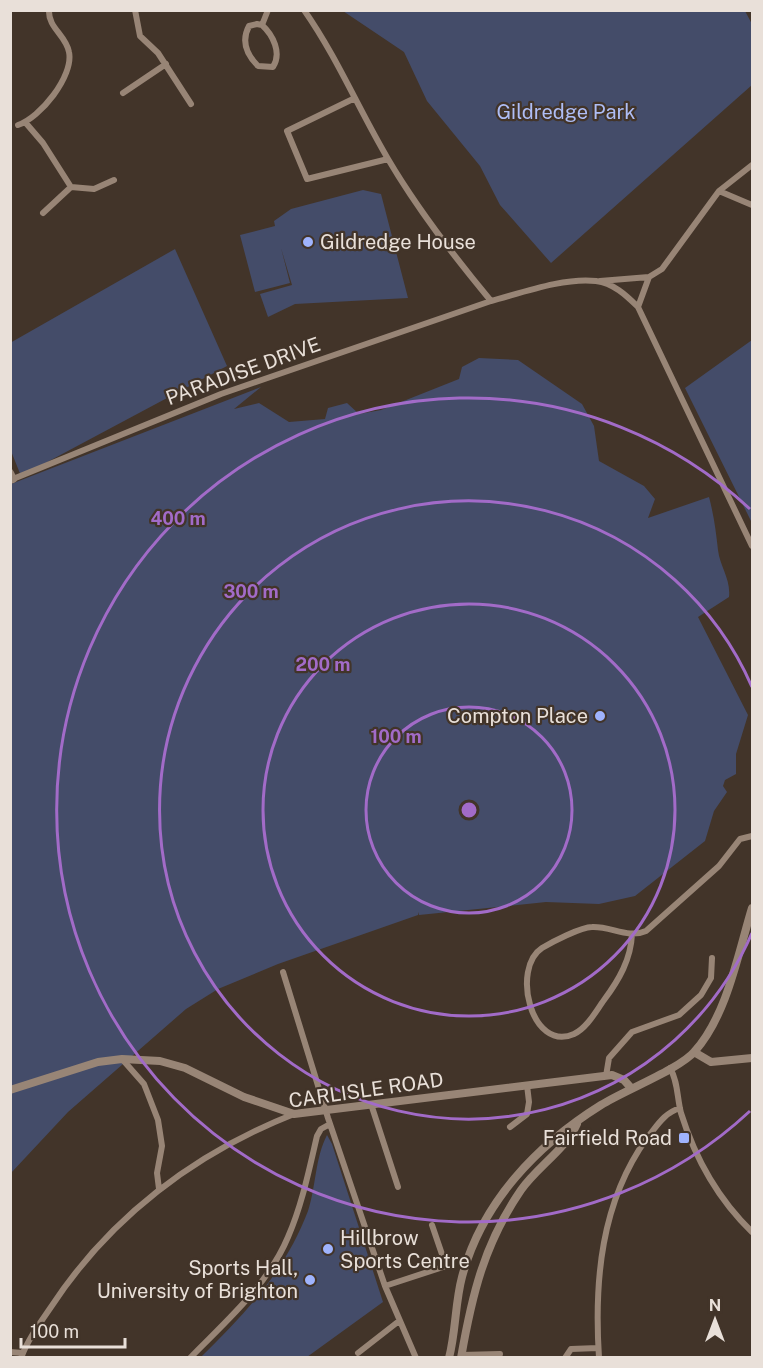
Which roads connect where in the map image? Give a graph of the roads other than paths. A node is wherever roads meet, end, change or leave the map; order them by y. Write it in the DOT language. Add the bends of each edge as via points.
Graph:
graph roads {
  1 [pos="49,10"];
  2 [pos="135,10"];
  3 [pos="268,10"];
  4 [pos="304,10"];
  5 [pos="262,25"];
  6 [pos="166,64"];
  7 [pos="123,93"];
  8 [pos="355,98"];
  9 [pos="191,104"];
  10 [pos="388,159"];
  11 [pos="753,165"];
  12 [pos="114,180"];
  13 [pos="71,187"];
  14 [pos="719,191"];
  15 [pos="753,205"];
  16 [pos="43,213"];
  17 [pos="649,277"];
  18 [pos="596,281"];
  19 [pos="491,301"];
  20 [pos="638,307"];
  21 [pos="11,477"];
  22 [pos="753,546"];
  23 [pos="753,836"];
  24 [pos="753,908"];
  25 [pos="632,934"];
  26 [pos="712,958"];
  27 [pos="283,972"];
  28 [pos="694,1052"];
  29 [pos="753,1058"];
  30 [pos="122,1059"];
  31 [pos="670,1068"];
  32 [pos="606,1076"];
  33 [pos="527,1085"];
  34 [pos="631,1088"];
  35 [pos="10,1090"];
  36 [pos="371,1104"];
  37 [pos="680,1108"];
  38 [pos="326,1109"];
  39 [pos="294,1114"];
  40 [pos="330,1124"];
  41 [pos="577,1124"];
  42 [pos="510,1127"];
  43 [pos="398,1187"];
  44 [pos="159,1189"];
  45 [pos="432,1225"];
  46 [pos="753,1232"];
  47 [pos="385,1286"];
  48 [pos="399,1321"];
  49 [pos="598,1348"];
  50 [pos="10,1352"];
  51 [pos="358,1353"];
  52 [pos="500,1354"];
  53 [pos="22,1355"];
  54 [pos="461,1356"];
  55 [pos="190,1358"];
  56 [pos="416,1358"];
  57 [pos="449,1358"];
  58 [pos="565,1358"];
  59 [pos="599,1358"];
  1 -- 13 [label="street" via="49,21 69,50 69,71 63,83 22,123 43,142"];
  2 -- 6 [label="street" via="140,36"];
  3 -- 5 [label="street"];
  4 -- 8 [label="street"];
  5 -- 5 [label="street" via="249,26 248,54 258,66 273,67 277,53 273,39"];
  6 -- 7 [label="street"];
  6 -- 9 [label="street" via="186,88"];
  8 -- 10 [label="street"];
  8 -- 10 [label="street" via="287,131 307,179"];
  10 -- 19 [label="street" via="436,235"];
  11 -- 14 [label="street"];
  12 -- 13 [label="street" via="94,189"];
  13 -- 16 [label="street"];
  14 -- 15 [label="street"];
  14 -- 17 [label="street" via="662,269"];
  17 -- 18 [label="street, PARADISE DRIVE"];
  17 -- 20 [label="street"];
  18 -- 19 [label="street, PARADISE DRIVE" via="533,289"];
  18 -- 20 [label="street" via="620,290"];
  19 -- 21 [label="street, PARADISE DRIVE" via="221,394"];
  20 -- 22 [label="street"];
  23 -- 25 [label="street" via="740,839 718,866 650,927"];
  24 -- 28 [label="street" via="717,1017"];
  25 -- 25 [label="street" via="632,949 621,974 585,1025 567,1036 550,1034 540,1027 528,990 529,963 536,954 587,927"];
  26 -- 32 [label="street" via="711,978 701,995 679,1015 632,1032 609,1058"];
  27 -- 38 [label="street"];
  28 -- 29 [label="street" via="711,1062"];
  28 -- 31 [label="street"];
  30 -- 35 [label="street" via="79,1066"];
  30 -- 39 [label="street" via="172,1063 244,1097"];
  30 -- 44 [label="street" via="144,1084 158,1120 162,1146 157,1173"];
  31 -- 34 [label="street"];
  31 -- 37 [label="street"];
  32 -- 33 [label="street, CARLISLE ROAD"];
  32 -- 34 [label="street" via="619,1077"];
  33 -- 36 [label="street, CARLISLE ROAD"];
  33 -- 42 [label="street" via="527,1114"];
  34 -- 41 [label="street"];
  36 -- 38 [label="street, CARLISLE ROAD"];
  36 -- 43 [label="street"];
  37 -- 46 [label="street" via="688,1136 710,1179"];
  37 -- 49 [label="street" via="662,1119 643,1144 626,1173 611,1212 598,1289"];
  38 -- 39 [label="street, CARLISLE ROAD"];
  38 -- 40 [label="street"];
  39 -- 44 [label="street, CARLISLE ROAD" via="221,1146"];
  40 -- 47 [label="street"];
  40 -- 55 [label="street" via="317,1136 302,1200 277,1258 243,1304"];
  41 -- 54 [label="street" via="572,1136 521,1190 494,1235 478,1276"];
  41 -- 57 [label="street" via="529,1161 484,1220 462,1277"];
  44 -- 53 [label="street, CARLISLE ROAD" via="109,1234 71,1276"];
  45 -- 47 [label="street" via="446,1266"];
  47 -- 48 [label="street"];
  48 -- 51 [label="street"];
  48 -- 56 [label="street"];
  49 -- 58 [label="street" via="571,1349"];
  49 -- 59 [label="street"];
  50 -- 53 [label="street"];
  52 -- 54 [label="street"];
}
